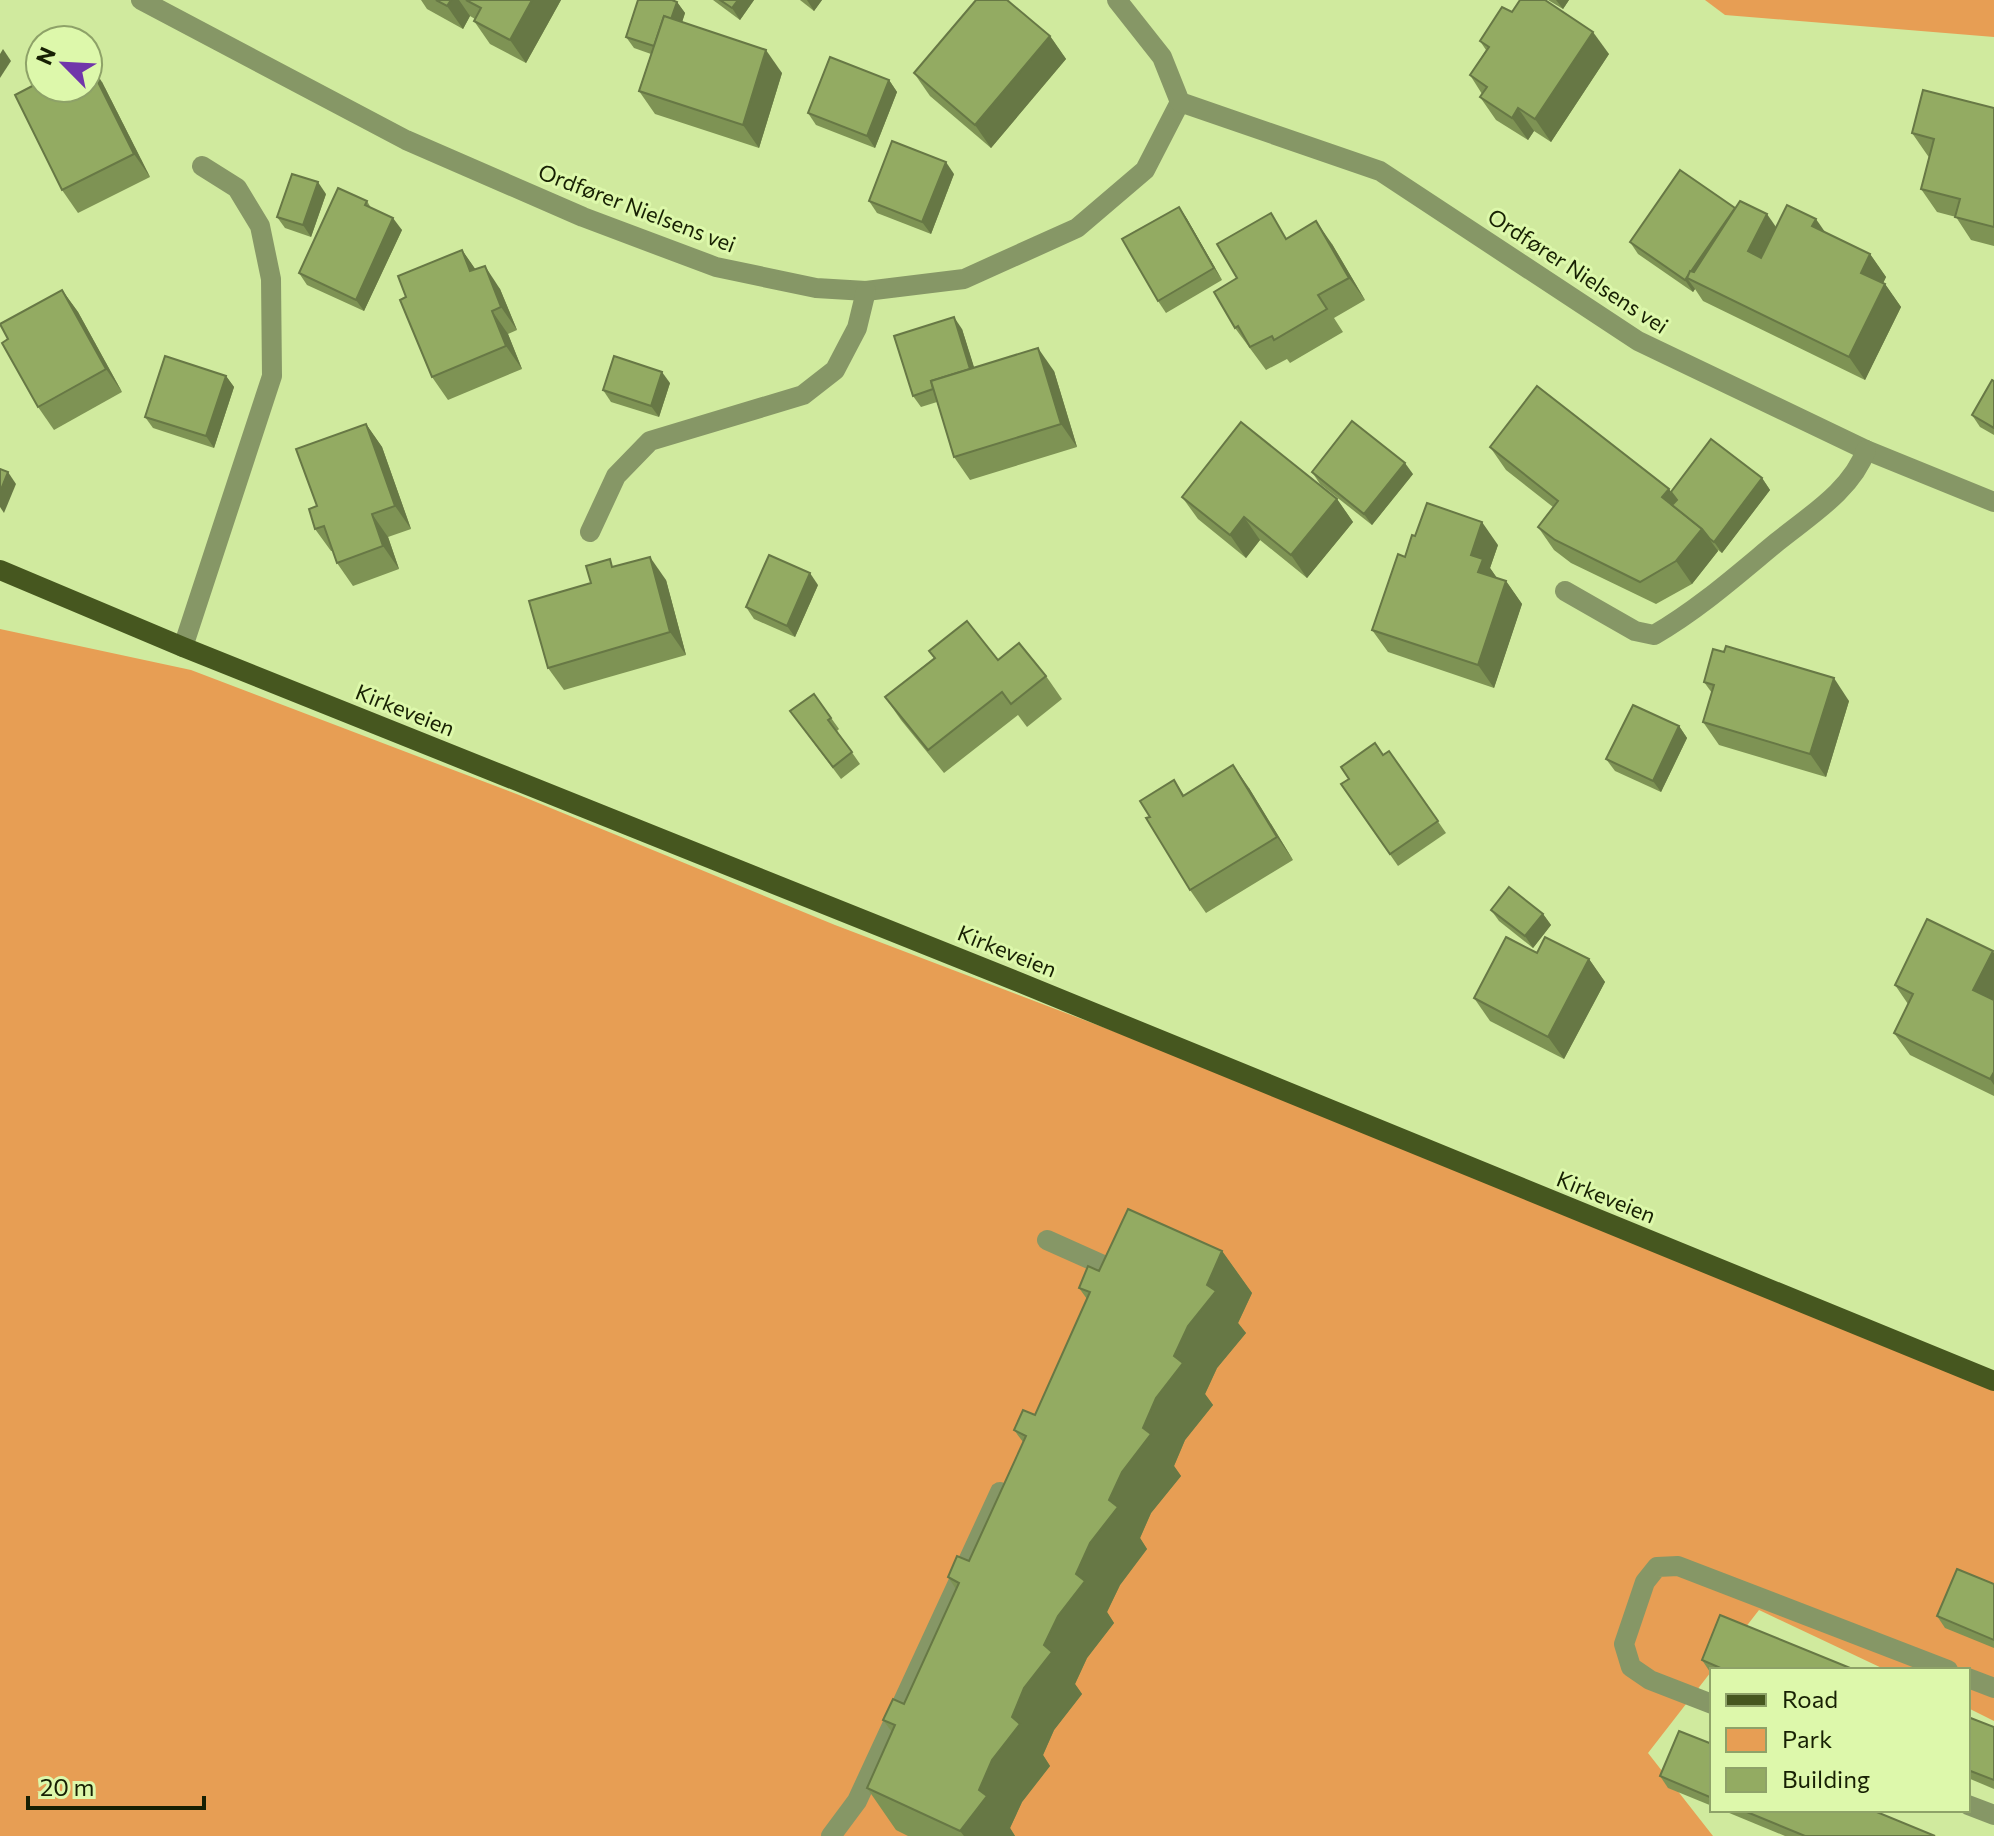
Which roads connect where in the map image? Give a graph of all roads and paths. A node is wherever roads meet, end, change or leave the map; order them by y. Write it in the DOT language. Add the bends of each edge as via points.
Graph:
graph roads {
  1 [pos="141,0"];
  2 [pos="1117,0"];
  3 [pos="1180,102"];
  4 [pos="202,166"];
  5 [pos="866,291"];
  6 [pos="1866,450"];
  7 [pos="1994,502"];
  8 [pos="590,532"];
  9 [pos="0,570"];
  10 [pos="1565,591"];
  11 [pos="183,647"];
  12 [pos="1047,1240"];
  13 [pos="1085,1310"];
  14 [pos="1994,1381"];
  15 [pos="1011,1468"];
  16 [pos="1943,1668"];
  17 [pos="1970,1679"];
  18 [pos="1994,1688"];
  19 [pos="1710,1703"];
  20 [pos="1970,1806"];
  21 [pos="1994,1815"];
  22 [pos="831,1836"];
  1 -- 5 [label="street, Ordfører Nielsens vei" via="406,140 583,217 716,267 816,288"];
  2 -- 3 [label="street" via="1162,57"];
  3 -- 5 [label="street, Ordfører Nielsens vei" via="1145,170 1077,228 964,279"];
  3 -- 6 [label="street, Ordfører Nielsens vei" via="1380,171 1638,341"];
  4 -- 11 [label="street" via="237,188 260,226 271,279 272,376"];
  5 -- 8 [label="street" via="857,328 835,370 803,395 650,441 616,476"];
  6 -- 7 [label="street, Ordfører Nielsens vei"];
  6 -- 10 [label="street" via="1840,490 1690,614 1654,635 1635,631"];
  9 -- 11 [label="main road, Kirkeveien"];
  11 -- 14 [label="main road, Kirkeveien"];
  12 -- 13 [label="street" via="1105,1266"];
  15 -- 22 [label="street" via="857,1801"];
  16 -- 19 [label="street" via="1678,1566 1657,1567 1645,1582 1624,1644 1631,1667"];
  17 -- 18 [label="street"];
  20 -- 21 [label="street"];
}
